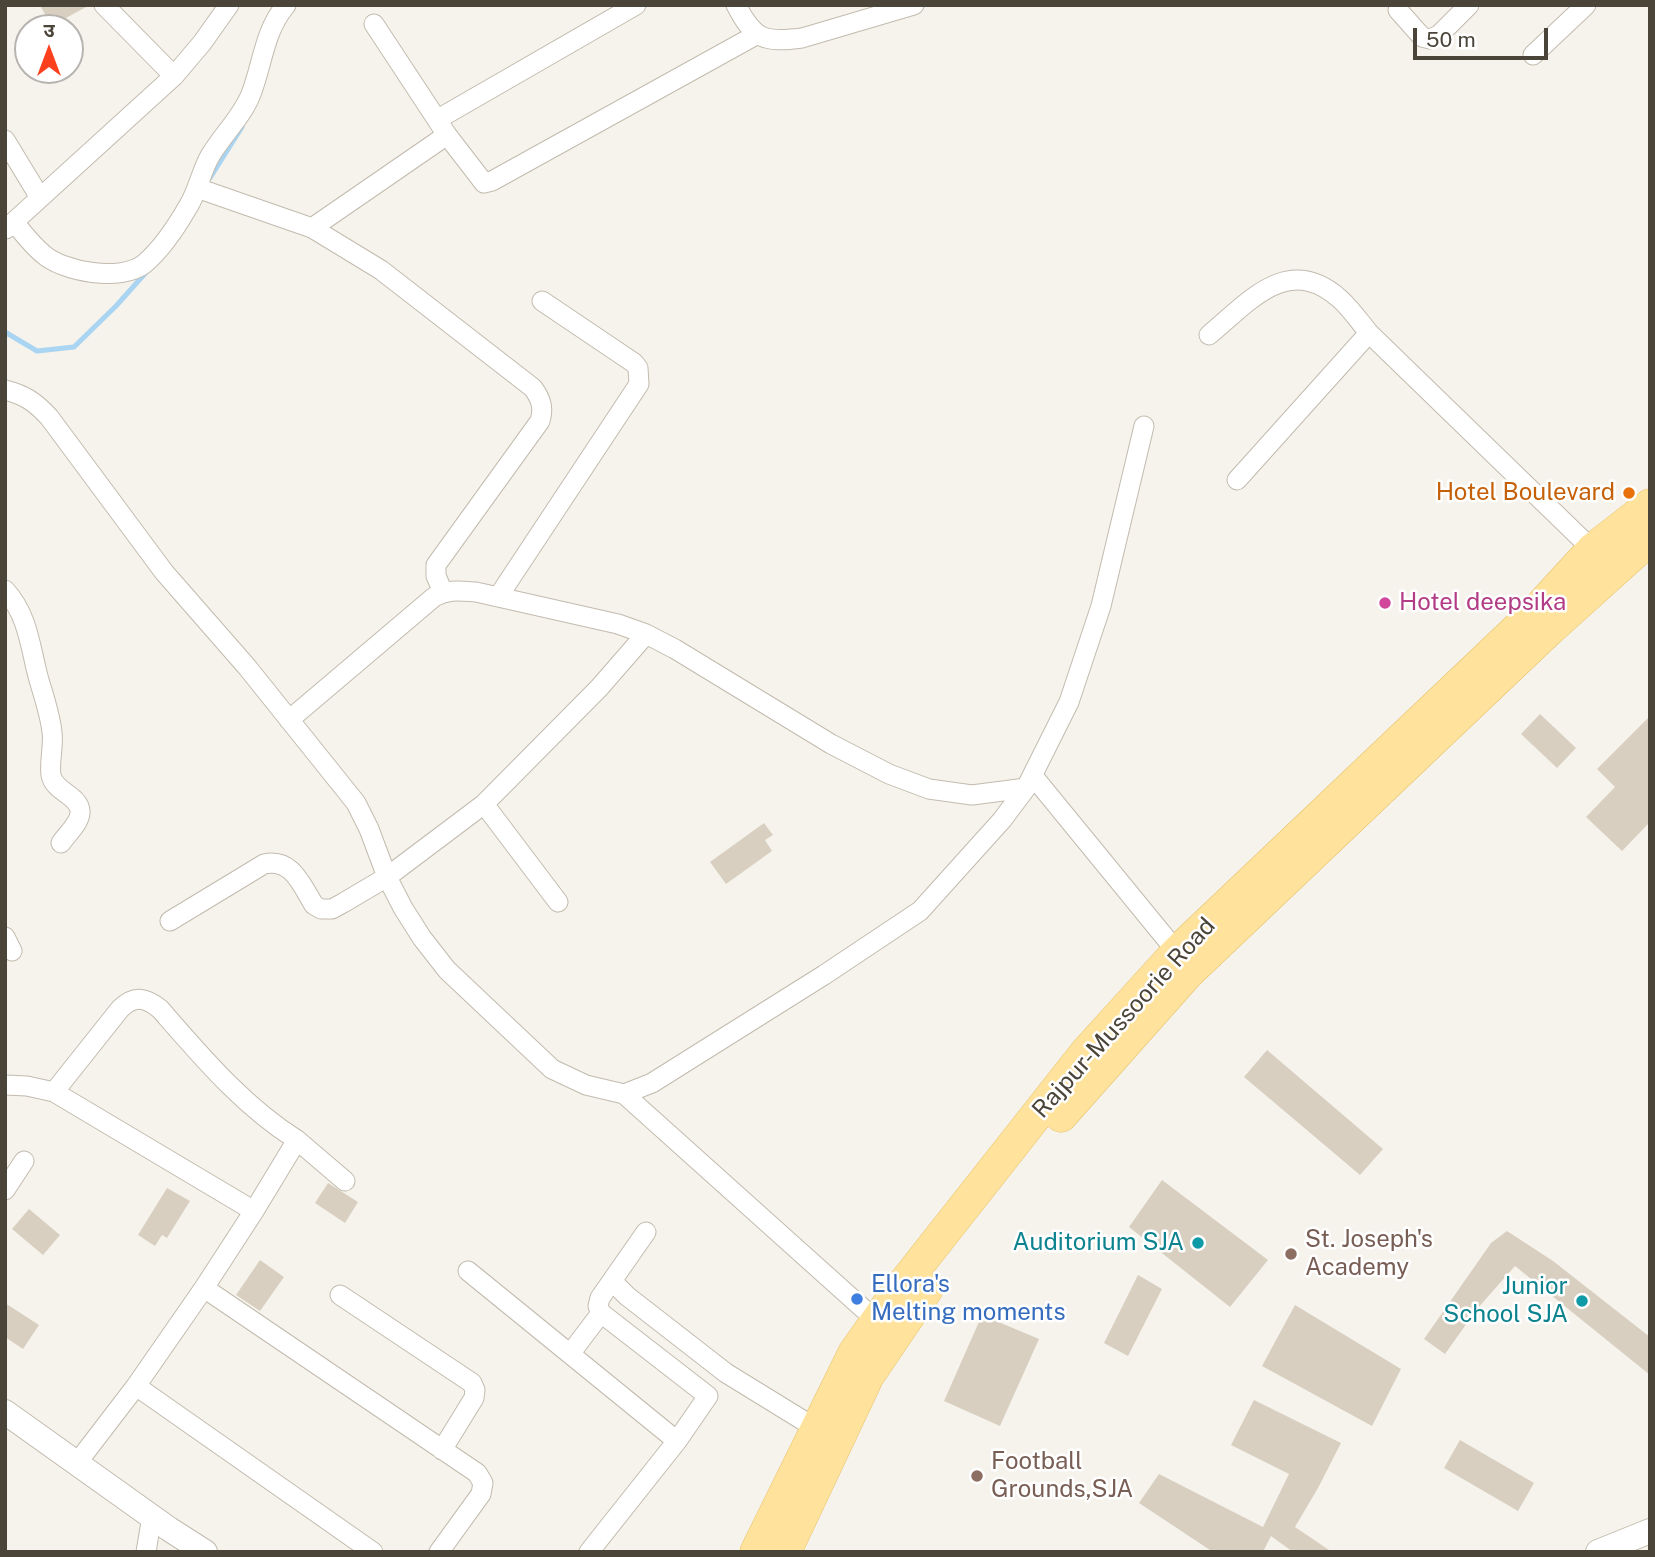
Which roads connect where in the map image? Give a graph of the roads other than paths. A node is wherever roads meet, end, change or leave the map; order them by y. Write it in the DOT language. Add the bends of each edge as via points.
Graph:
graph roads {
  1 [pos="104,5"];
  2 [pos="229,5"];
  3 [pos="286,5"];
  4 [pos="636,5"];
  5 [pos="736,5"];
  6 [pos="914,5"];
  7 [pos="1469,5"];
  8 [pos="1586,5"];
  9 [pos="1398,10"];
  10 [pos="374,24"];
  11 [pos="756,35"];
  12 [pos="1533,55"];
  13 [pos="174,76"];
  14 [pos="442,127"];
  15 [pos="5,140"];
  16 [pos="205,190"];
  17 [pos="39,196"];
  18 [pos="10,226"];
  19 [pos="312,228"];
  20 [pos="542,301"];
  21 [pos="1369,333"];
  22 [pos="1209,334"];
  23 [pos="5,390"];
  24 [pos="1144,426"];
  25 [pos="1237,480"];
  26 [pos="1650,505"];
  27 [pos="1650,539"];
  28 [pos="1603,560"];
  29 [pos="5,590"];
  30 [pos="443,592"];
  31 [pos="498,597"];
  32 [pos="646,634"];
  33 [pos="289,720"];
  34 [pos="1029,782"];
  35 [pos="484,804"];
  36 [pos="61,843"];
  37 [pos="387,877"];
  38 [pos="558,902"];
  39 [pos="170,921"];
  40 [pos="1177,952"];
  41 [pos="5,1085"];
  42 [pos="54,1092"];
  43 [pos="624,1094"];
  44 [pos="297,1140"];
  45 [pos="24,1161"];
  46 [pos="345,1181"];
  47 [pos="5,1189"];
  48 [pos="254,1211"];
  49 [pos="646,1232"];
  50 [pos="468,1271"];
  51 [pos="612,1281"];
  52 [pos="204,1288"];
  53 [pos="340,1294"];
  54 [pos="601,1313"];
  55 [pos="877,1321"];
  56 [pos="569,1354"];
  57 [pos="726,1373"];
  58 [pos="136,1386"];
  59 [pos="708,1396"];
  60 [pos="5,1412"];
  61 [pos="817,1429"];
  62 [pos="677,1441"];
  63 [pos="442,1450"];
  64 [pos="77,1463"];
  65 [pos="152,1516"];
  66 [pos="1650,1531"];
  67 [pos="146,1552"];
  68 [pos="205,1552"];
  69 [pos="373,1552"];
  70 [pos="439,1552"];
  71 [pos="589,1552"];
  72 [pos="755,1552"];
  73 [pos="785,1552"];
  74 [pos="1598,1552"];
  1 -- 13 [label="street"];
  2 -- 13 [label="street"];
  3 -- 16 [label="street" via="271,26 247,103 210,156"];
  4 -- 14 [label="street"];
  5 -- 11 [label="street"];
  6 -- 11 [label="street" via="802,38 775,40"];
  7 -- 9 [label="street" via="1430,39 1422,37"];
  8 -- 12 [label="street"];
  10 -- 14 [label="street"];
  11 -- 14 [label="street" via="488,183 480,180"];
  13 -- 17 [label="street"];
  14 -- 19 [label="street"];
  15 -- 17 [label="street"];
  16 -- 18 [label="street" via="163,243 129,272 71,268 44,256"];
  16 -- 19 [label="street"];
  17 -- 18 [label="street"];
  19 -- 30 [label="street" via="381,270 540,397 540,421 436,565"];
  20 -- 31 [label="street" via="634,363 639,384"];
  21 -- 22 [label="street" via="1341,300 1318,283 1288,279 1268,286"];
  21 -- 25 [label="street"];
  21 -- 28 [label="street"];
  23 -- 33 [label="street" via="24,395 43,411 164,572"];
  24 -- 34 [label="street" via="1101,606 1069,702"];
  26 -- 28 [label="main road, Rajpur-Mussoorie Road"];
  27 -- 28 [label="main road, Rajpur-Mussoorie Road"];
  28 -- 40 [label="main road, Rajpur-Mussoorie Road" via="1536,611"];
  28 -- 73 [label="main road, Rajpur-Mussoorie Road" via="1196,966 1044,1135 909,1313 868,1376"];
  29 -- 36 [label="street" via="25,621 47,704 53,734 51,778 81,810"];
  30 -- 31 [label="street"];
  30 -- 33 [label="street"];
  31 -- 32 [label="street"];
  32 -- 34 [label="street" via="888,774 929,789 972,795"];
  32 -- 35 [label="street"];
  33 -- 37 [label="street" via="356,803"];
  34 -- 40 [label="street"];
  34 -- 43 [label="street" via="1002,821 920,911 652,1083"];
  35 -- 37 [label="street"];
  35 -- 38 [label="street"];
  37 -- 39 [label="street" via="331,909 321,909 286,865 264,864"];
  37 -- 43 [label="street" via="422,938 447,970 552,1069 586,1085"];
  40 -- 55 [label="main road, Rajpur-Mussoorie Road" via="1035,1114"];
  41 -- 42 [label="street"];
  42 -- 44 [label="street" via="127,1001 137,998 160,1009 239,1095"];
  42 -- 48 [label="street"];
  43 -- 55 [label="street"];
  44 -- 46 [label="street"];
  44 -- 48 [label="street"];
  45 -- 47 [label="street"];
  48 -- 52 [label="street"];
  49 -- 51 [label="street"];
  50 -- 56 [label="street"];
  51 -- 54 [label="street" via="600,1298"];
  51 -- 57 [label="street"];
  52 -- 58 [label="street"];
  52 -- 63 [label="street"];
  53 -- 63 [label="street" via="472,1384 474,1398"];
  54 -- 56 [label="street"];
  54 -- 59 [label="street"];
  55 -- 61 [label="main road, Rajpur-Mussoorie Road" via="854,1353"];
  56 -- 62 [label="street"];
  57 -- 59 [label="street"];
  57 -- 61 [label="street"];
  58 -- 64 [label="street"];
  58 -- 69 [label="street"];
  59 -- 62 [label="street"];
  60 -- 64 [label="street"];
  61 -- 72 [label="main road, Rajpur-Mussoorie Road"];
  62 -- 71 [label="street"];
  63 -- 70 [label="street" via="477,1473 483,1483 481,1494"];
  64 -- 65 [label="street"];
  65 -- 67 [label="street"];
  65 -- 68 [label="street"];
  66 -- 74 [label="street"];
}
